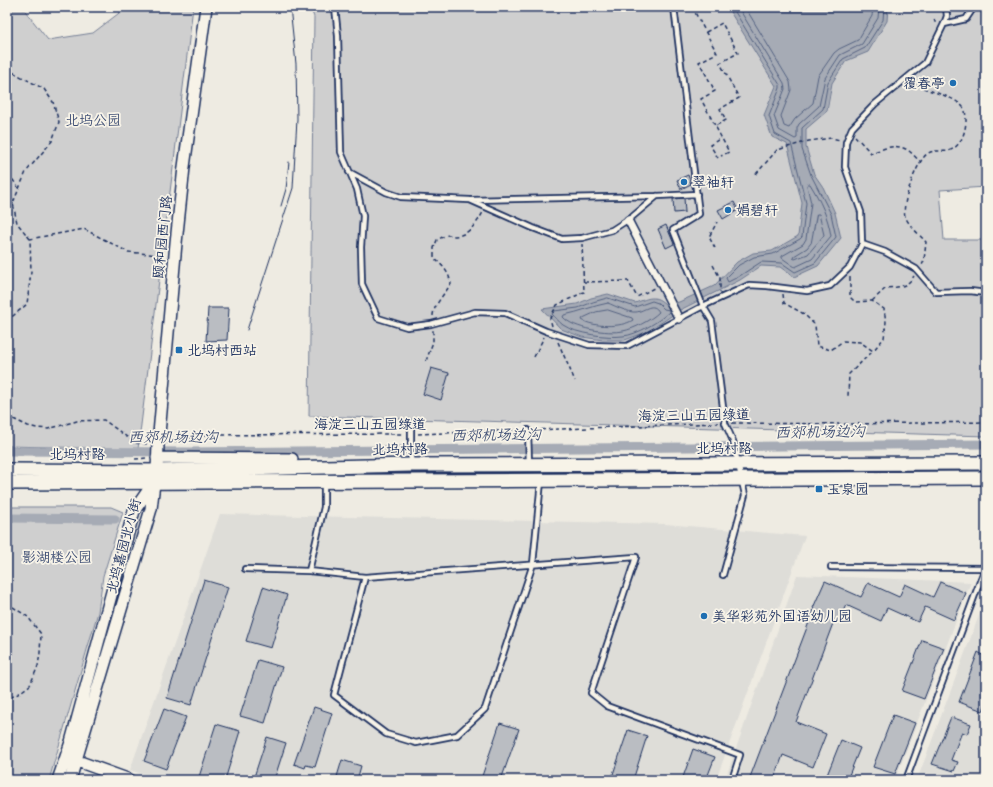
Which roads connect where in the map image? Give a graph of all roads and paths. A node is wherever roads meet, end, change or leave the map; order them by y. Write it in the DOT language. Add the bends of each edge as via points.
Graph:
graph roads {
  1 [pos="206,7"];
  2 [pos="335,7"];
  3 [pos="674,7"];
  4 [pos="692,7"];
  5 [pos="946,7"];
  6 [pos="974,7"];
  7 [pos="944,24"];
  8 [pos="706,32"];
  9 [pos="7,69"];
  10 [pos="907,78"];
  11 [pos="715,126"];
  12 [pos="851,132"];
  13 [pos="722,138"];
  14 [pos="846,142"];
  15 [pos="720,156"];
  16 [pos="718,158"];
  17 [pos="922,162"];
  18 [pos="349,172"];
  19 [pos="756,174"];
  20 [pos="7,175"];
  21 [pos="19,189"];
  22 [pos="697,194"];
  23 [pos="657,196"];
  24 [pos="470,200"];
  25 [pos="13,203"];
  26 [pos="485,206"];
  27 [pos="7,218"];
  28 [pos="628,220"];
  29 [pos="717,222"];
  30 [pos="582,238"];
  31 [pos="30,239"];
  32 [pos="862,244"];
  33 [pos="715,248"];
  34 [pos="159,255"];
  35 [pos="713,265"];
  36 [pos="850,267"];
  37 [pos="918,272"];
  38 [pos="584,282"];
  39 [pos="661,284"];
  40 [pos="783,289"];
  41 [pos="986,293"];
  42 [pos="721,298"];
  43 [pos="872,302"];
  44 [pos="703,306"];
  45 [pos="679,319"];
  46 [pos="7,321"];
  47 [pos="433,323"];
  48 [pos="546,332"];
  49 [pos="554,334"];
  50 [pos="873,351"];
  51 [pos="534,356"];
  52 [pos="426,361"];
  53 [pos="575,381"];
  54 [pos="848,396"];
  55 [pos="7,416"];
  56 [pos="986,422"];
  57 [pos="725,423"];
  58 [pos="411,424"];
  59 [pos="528,430"];
  60 [pos="411,437"];
  61 [pos="158,445"];
  62 [pos="292,459"];
  63 [pos="529,459"];
  64 [pos="411,460"];
  65 [pos="986,463"];
  66 [pos="737,464"];
  67 [pos="308,467"];
  68 [pos="7,470"];
  69 [pos="156,470"];
  70 [pos="986,478"];
  71 [pos="741,479"];
  72 [pos="541,480"];
  73 [pos="324,482"];
  74 [pos="7,483"];
  75 [pos="533,564"];
  76 [pos="831,567"];
  77 [pos="986,568"];
  78 [pos="245,569"];
  79 [pos="310,571"];
  80 [pos="723,574"];
  81 [pos="365,577"];
  82 [pos="7,602"];
  83 [pos="7,699"];
  84 [pos="71,759"];
  85 [pos="58,780"];
  86 [pos="70,780"];
  87 [pos="130,780"];
  88 [pos="732,780"];
  89 [pos="906,780"];
  1 -- 61 [label="street, 颐和园西门路" via="176,236"];
  2 -- 18 [label="lane" via="341,152"];
  3 -- 22 [label="lane"];
  4 -- 8 [label="path"];
  5 -- 7 [label="lane" via="947,16"];
  6 -- 7 [label="lane" via="966,19"];
  7 -- 10 [label="lane" via="925,63"];
  8 -- 11 [label="path" via="717,53 699,62 715,92 701,99"];
  8 -- 11 [label="path" via="722,23 738,53 720,63 739,98 720,109 726,120"];
  9 -- 21 [label="path" via="44,89 53,102 59,122 52,141 26,172"];
  10 -- 12 [label="lane" via="875,104"];
  10 -- 17 [label="path" via="930,92 946,96 962,105 966,114 965,131 959,144 948,151 935,150 927,154"];
  11 -- 13 [label="path"];
  12 -- 14 [label="lane"];
  12 -- 17 [label="path" via="871,153 897,147 908,151"];
  13 -- 15 [label="path" via="729,152"];
  13 -- 16 [label="path" via="710,145"];
  14 -- 19 [label="path" via="832,138 777,150"];
  14 -- 32 [label="lane" via="845,167 861,212"];
  17 -- 37 [label="path" via="909,189 905,215 926,242 924,261"];
  18 -- 24 [label="lane" via="386,192 401,196"];
  18 -- 47 [label="lane" via="357,189 363,216 362,284 378,318 407,327"];
  20 -- 21 [label="path"];
  21 -- 25 [label="path"];
  22 -- 23 [label="lane"];
  22 -- 44 [label="lane" via="699,214 673,230"];
  23 -- 24 [label="lane"];
  23 -- 28 [label="lane"];
  24 -- 26 [label="lane"];
  25 -- 27 [label="path"];
  25 -- 31 [label="path" via="17,223"];
  26 -- 30 [label="lane" via="562,239"];
  26 -- 47 [label="path" via="471,229 437,240 434,258 445,268 451,284 433,313"];
  28 -- 30 [label="lane" via="612,230"];
  28 -- 39 [label="street"];
  29 -- 33 [label="path" via="709,237"];
  30 -- 38 [label="path"];
  31 -- 34 [label="path" via="84,229 128,252"];
  31 -- 46 [label="path" via="31,272 27,304"];
  32 -- 36 [label="lane"];
  32 -- 37 [label="lane" via="885,252"];
  35 -- 42 [label="path" via="720,278"];
  36 -- 40 [label="lane" via="830,286 807,291"];
  36 -- 43 [label="path" via="850,297 855,302"];
  37 -- 41 [label="lane" via="936,292"];
  37 -- 43 [label="path" via="909,284 886,288"];
  38 -- 39 [label="path" via="628,281 637,297"];
  38 -- 49 [label="path" via="584,292 557,304 550,318"];
  39 -- 45 [label="street"];
  40 -- 42 [label="lane" via="749,285"];
  40 -- 50 [label="path" via="784,303 804,314 815,325 817,346 831,350 843,341 860,342"];
  42 -- 44 [label="lane"];
  43 -- 50 [label="path" via="884,309 886,322 884,338"];
  44 -- 45 [label="lane"];
  44 -- 57 [label="lane" via="712,321"];
  45 -- 49 [label="lane" via="626,346 589,345"];
  47 -- 48 [label="lane" via="475,312 505,313"];
  47 -- 52 [label="path" via="433,342"];
  48 -- 49 [label="lane"];
  48 -- 51 [label="path"];
  49 -- 53 [label="path"];
  50 -- 54 [label="path" via="849,374"];
  55 -- 61 [label="path, 海淀三山五园绿道" via="28,426 43,429 84,420 104,420 135,443"];
  56 -- 57 [label="path, 海淀三山五园绿道"];
  57 -- 59 [label="path, 海淀三山五园绿道"];
  57 -- 66 [label="lane" via="733,441"];
  58 -- 60 [label="lane"];
  59 -- 60 [label="path, 海淀三山五园绿道"];
  59 -- 63 [label="lane"];
  60 -- 61 [label="path, 海淀三山五园绿道" via="203,435"];
  60 -- 64 [label="lane"];
  61 -- 69 [label="street, 颐和园西门路"];
  62 -- 67 [label="main road"];
  62 -- 69 [label="street, 北坞村路"];
  63 -- 64 [label="main road, 北坞村路"];
  63 -- 66 [label="main road, 北坞村路"];
  64 -- 67 [label="main road, 北坞村路"];
  65 -- 66 [label="main road, 北坞村路"];
  66 -- 71 [label="lane"];
  67 -- 69 [label="main road, 北坞村路"];
  68 -- 69 [label="main road, 北坞村路"];
  69 -- 73 [label="main road, 北坞村路"];
  69 -- 74 [label="main road, 北坞村路"];
  69 -- 84 [label="street, 北坞嘉园北小街" via="151,509"];
  69 -- 84 [label="street, 北坞嘉园北小街" via="134,511 71,742"];
  70 -- 71 [label="main road, 北坞村路"];
  71 -- 72 [label="main road, 北坞村路"];
  71 -- 80 [label="lane" via="745,495"];
  72 -- 73 [label="main road, 北坞村路"];
  72 -- 75 [label="lane"];
  73 -- 79 [label="lane" via="324,507"];
  75 -- 81 [label="lane"];
  75 -- 81 [label="lane" via="485,709 457,736 416,743 386,734 334,695"];
  75 -- 88 [label="lane" via="636,557 591,693 607,706 740,755"];
  76 -- 77 [label="lane"];
  77 -- 89 [label="lane"];
  78 -- 79 [label="lane"];
  79 -- 81 [label="lane"];
  82 -- 83 [label="path" via="28,617 40,634 38,666 30,685"];
  84 -- 85 [label="street, 北坞嘉园北小街"];
  84 -- 86 [label="street, 北坞嘉园北小街"];
  84 -- 87 [label="street"];
}
